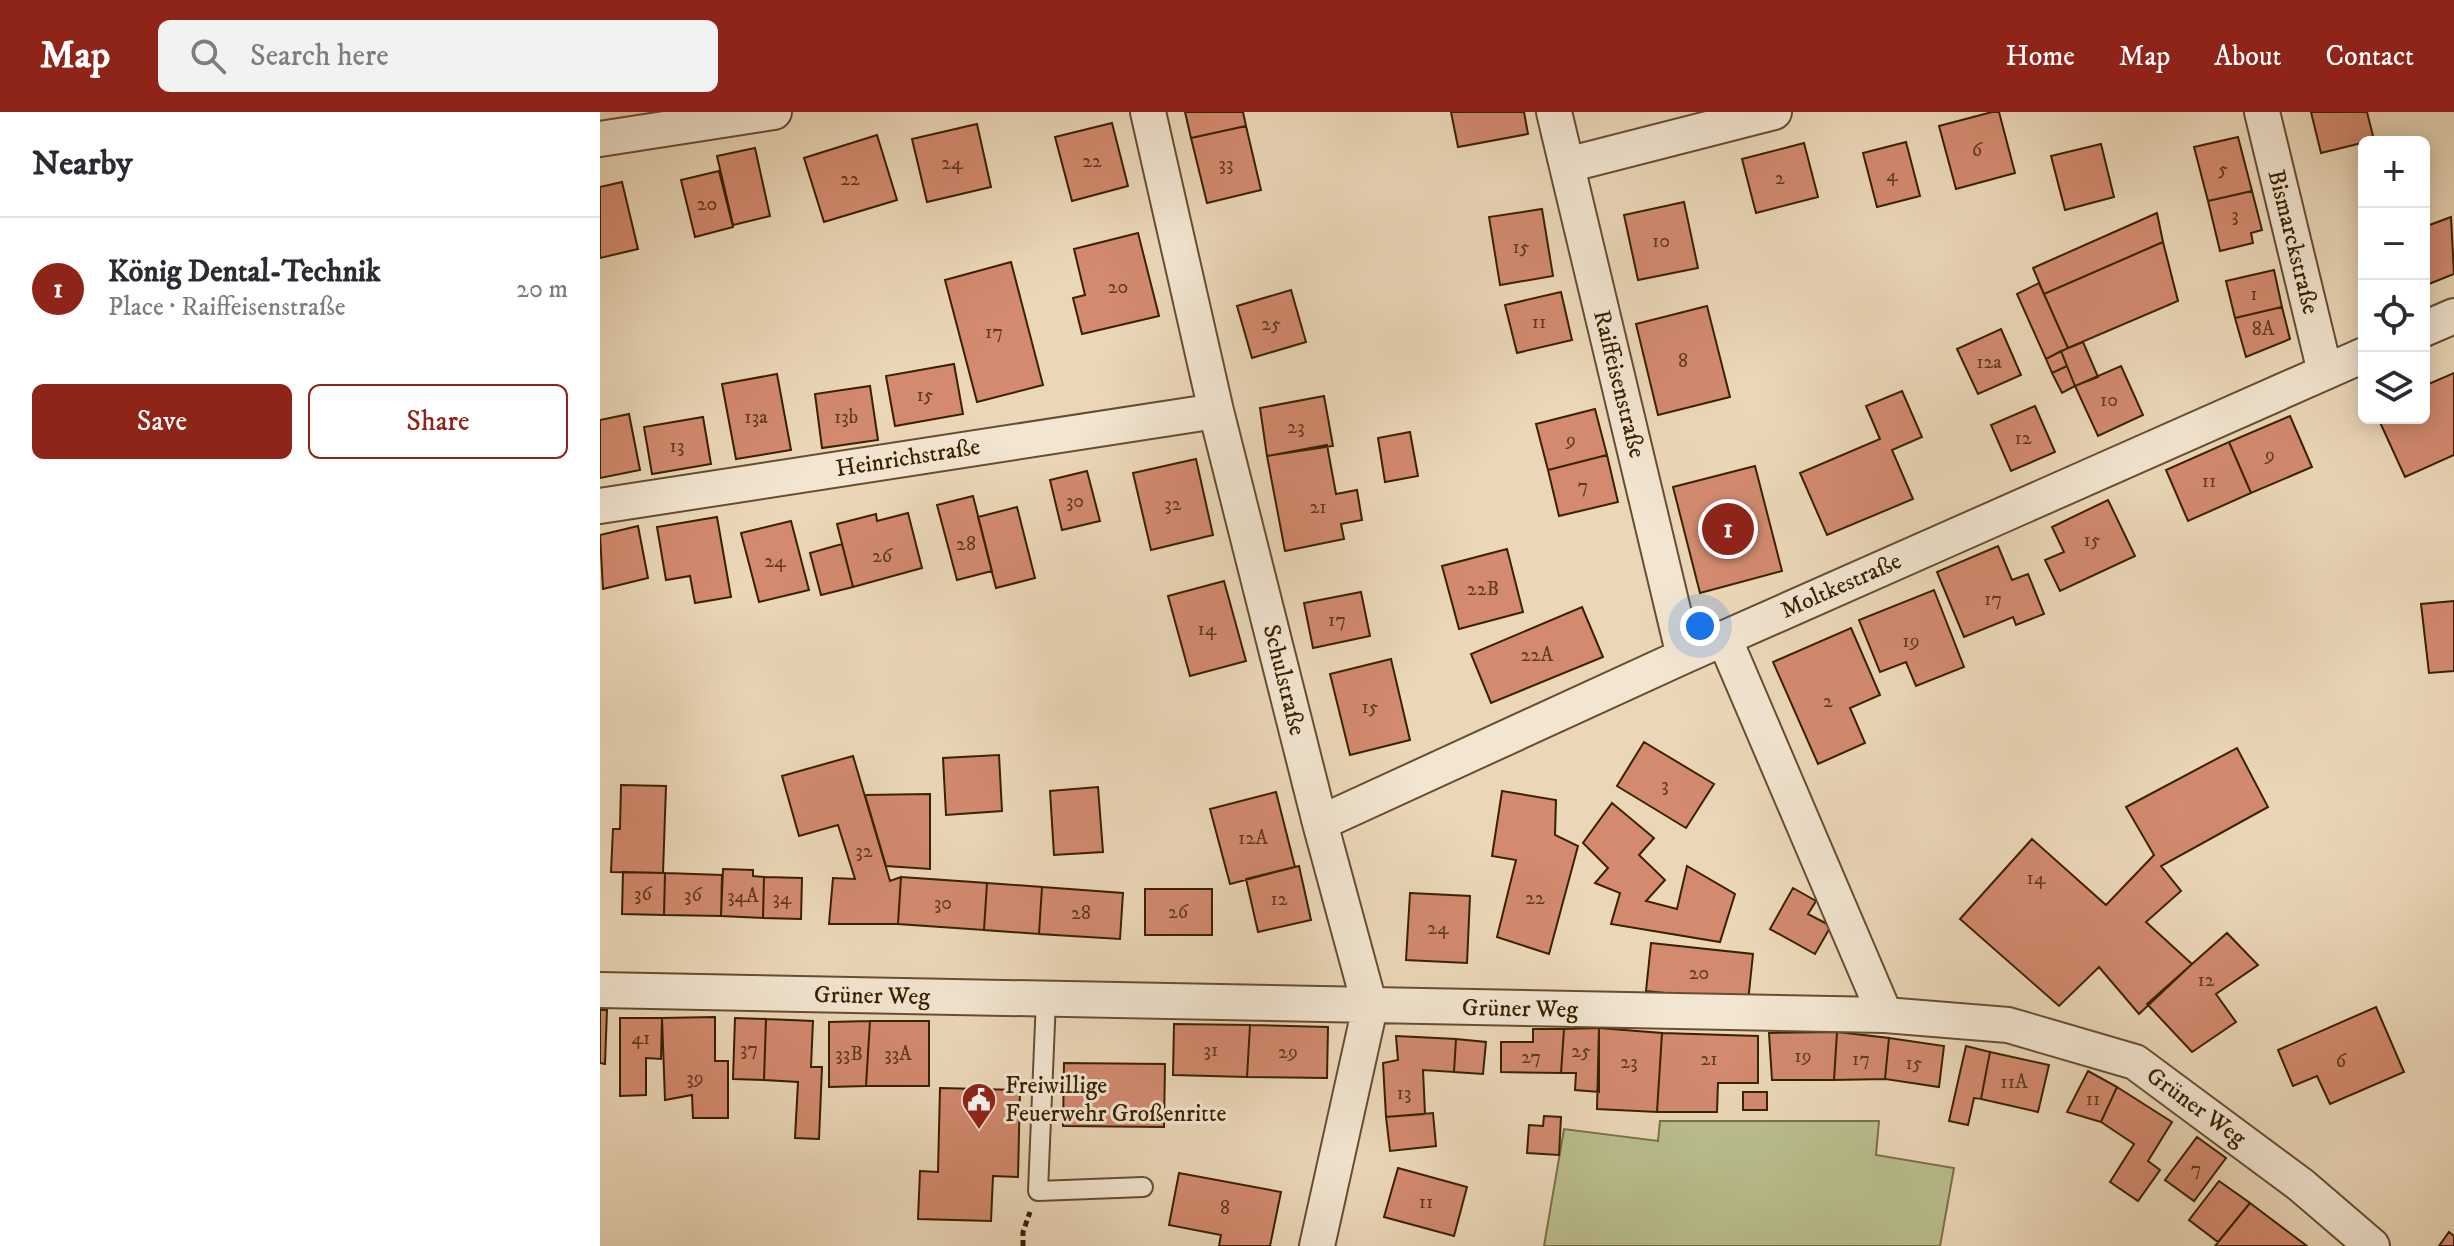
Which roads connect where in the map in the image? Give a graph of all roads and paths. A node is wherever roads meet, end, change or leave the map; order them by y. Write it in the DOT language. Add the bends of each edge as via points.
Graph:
graph roads {
  1 [pos="774,112"];
  2 [pos="1148,112"];
  3 [pos="1554,112"];
  4 [pos="1774,112"];
  5 [pos="2262,112"];
  6 [pos="600,139"];
  7 [pos="1567,165"];
  8 [pos="2454,316"];
  9 [pos="2430,326"];
  10 [pos="2358,358"];
  11 [pos="2325,372"];
  12 [pos="1216,411"];
  13 [pos="600,506"];
  14 [pos="1724,638"];
  15 [pos="1684,656"];
  16 [pos="1320,823"];
  17 [pos="600,990"];
  18 [pos="1046,999"];
  19 [pos="1370,1007"];
  20 [pos="1885,1015"];
  21 [pos="1143,1187"];
  22 [pos="1038,1191"];
  23 [pos="1023,1246"];
  24 [pos="1317,1246"];
  25 [pos="2372,1246"];
  1 -- 6 [label="street"];
  2 -- 12 [label="street, Schulstraße"];
  3 -- 7 [label="street, Raiffeisenstraße"];
  4 -- 7 [label="street"];
  5 -- 11 [label="street, Bismarckstraße"];
  7 -- 15 [label="street, Raiffeisenstraße"];
  8 -- 9 [label="street"];
  10 -- 11 [label="street, Moltkestraße"];
  11 -- 14 [label="street, Moltkestraße"];
  12 -- 13 [label="street, Heinrichstraße"];
  12 -- 16 [label="street, Schulstraße"];
  14 -- 15 [label="street, Moltkestraße"];
  14 -- 20 [label="street"];
  15 -- 16 [label="street, Moltkestraße"];
  16 -- 19 [label="street, Schulstraße"];
  17 -- 18 [label="street, Grüner Weg"];
  18 -- 19 [label="street, Grüner Weg"];
  18 -- 22 [label="lane"];
  19 -- 20 [label="street, Grüner Weg"];
  19 -- 24 [label="street, Schulstraße"];
  20 -- 25 [label="street, Grüner Weg" via="2008,1025 2135,1062 2301,1185"];
  21 -- 22 [label="lane"];
  22 -- 23 [label="path"];
}
